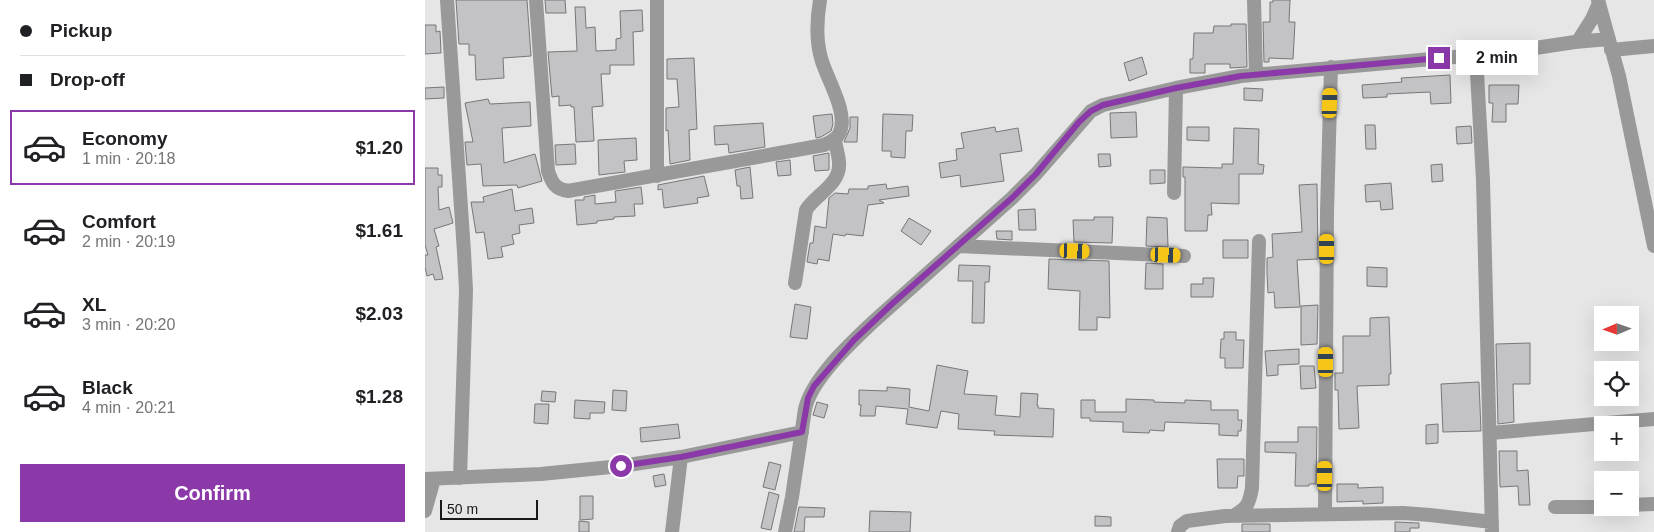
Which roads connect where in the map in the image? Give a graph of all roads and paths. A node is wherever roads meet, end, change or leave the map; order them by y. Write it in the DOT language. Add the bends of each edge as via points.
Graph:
graph roads {
  1 [pos="447,0"];
  2 [pos="536,0"];
  3 [pos="657,0"];
  4 [pos="820,0"];
  5 [pos="1254,0"];
  6 [pos="1599,2"];
  7 [pos="1578,42"];
  8 [pos="1610,44"];
  9 [pos="1654,46"];
  10 [pos="1476,55"];
  11 [pos="1331,67"];
  12 [pos="1256,74"];
  13 [pos="1176,88"];
  14 [pos="835,140"];
  15 [pos="657,176"];
  16 [pos="1174,194"];
  17 [pos="1259,241"];
  18 [pos="958,246"];
  19 [pos="1654,246"];
  20 [pos="1184,256"];
  21 [pos="795,282"];
  22 [pos="1654,419"];
  23 [pos="802,432"];
  24 [pos="1490,433"];
  25 [pos="681,457"];
  26 [pos="460,478"];
  27 [pos="429,479"];
  28 [pos="1654,504"];
  29 [pos="1639,505"];
  30 [pos="1555,507"];
  31 [pos="1594,507"];
  32 [pos="425,512"];
  33 [pos="1325,513"];
  34 [pos="1233,516"];
  35 [pos="1492,527"];
  36 [pos="672,532"];
  37 [pos="785,532"];
  38 [pos="1178,532"];
  1 -- 26 [label="street" via="465,281"];
  2 -- 15 [label="street" via="548,171 555,188 568,191"];
  3 -- 15 [label="street"];
  4 -- 14 [label="street" via="820,56 841,111 840,134"];
  5 -- 12 [label="street"];
  6 -- 7 [label="street"];
  6 -- 8 [label="street"];
  7 -- 8 [label="street"];
  7 -- 10 [label="street"];
  8 -- 9 [label="street"];
  8 -- 19 [label="street"];
  10 -- 11 [label="street"];
  10 -- 24 [label="street"];
  11 -- 12 [label="street"];
  11 -- 33 [label="street"];
  12 -- 13 [label="street"];
  13 -- 16 [label="street"];
  13 -- 18 [label="street" via="1103,105 1091,111 1030,180"];
  14 -- 15 [label="street" via="824,145"];
  14 -- 21 [label="street" via="839,170 833,182 805,210"];
  17 -- 34 [label="street" via="1252,488 1245,510"];
  18 -- 20 [label="street"];
  18 -- 23 [label="street" via="854,340 814,386 808,398"];
  22 -- 24 [label="street"];
  23 -- 25 [label="street"];
  23 -- 37 [label="street"];
  24 -- 35 [label="street"];
  25 -- 26 [label="street" via="580,471"];
  25 -- 36 [label="street"];
  26 -- 27 [label="street"];
  27 -- 32 [label="street"];
  28 -- 29 [label="street"];
  30 -- 31 [label="street"];
  33 -- 34 [label="street"];
  33 -- 35 [label="street" via="1429,514"];
  34 -- 38 [label="street" via="1187,521"];
}
